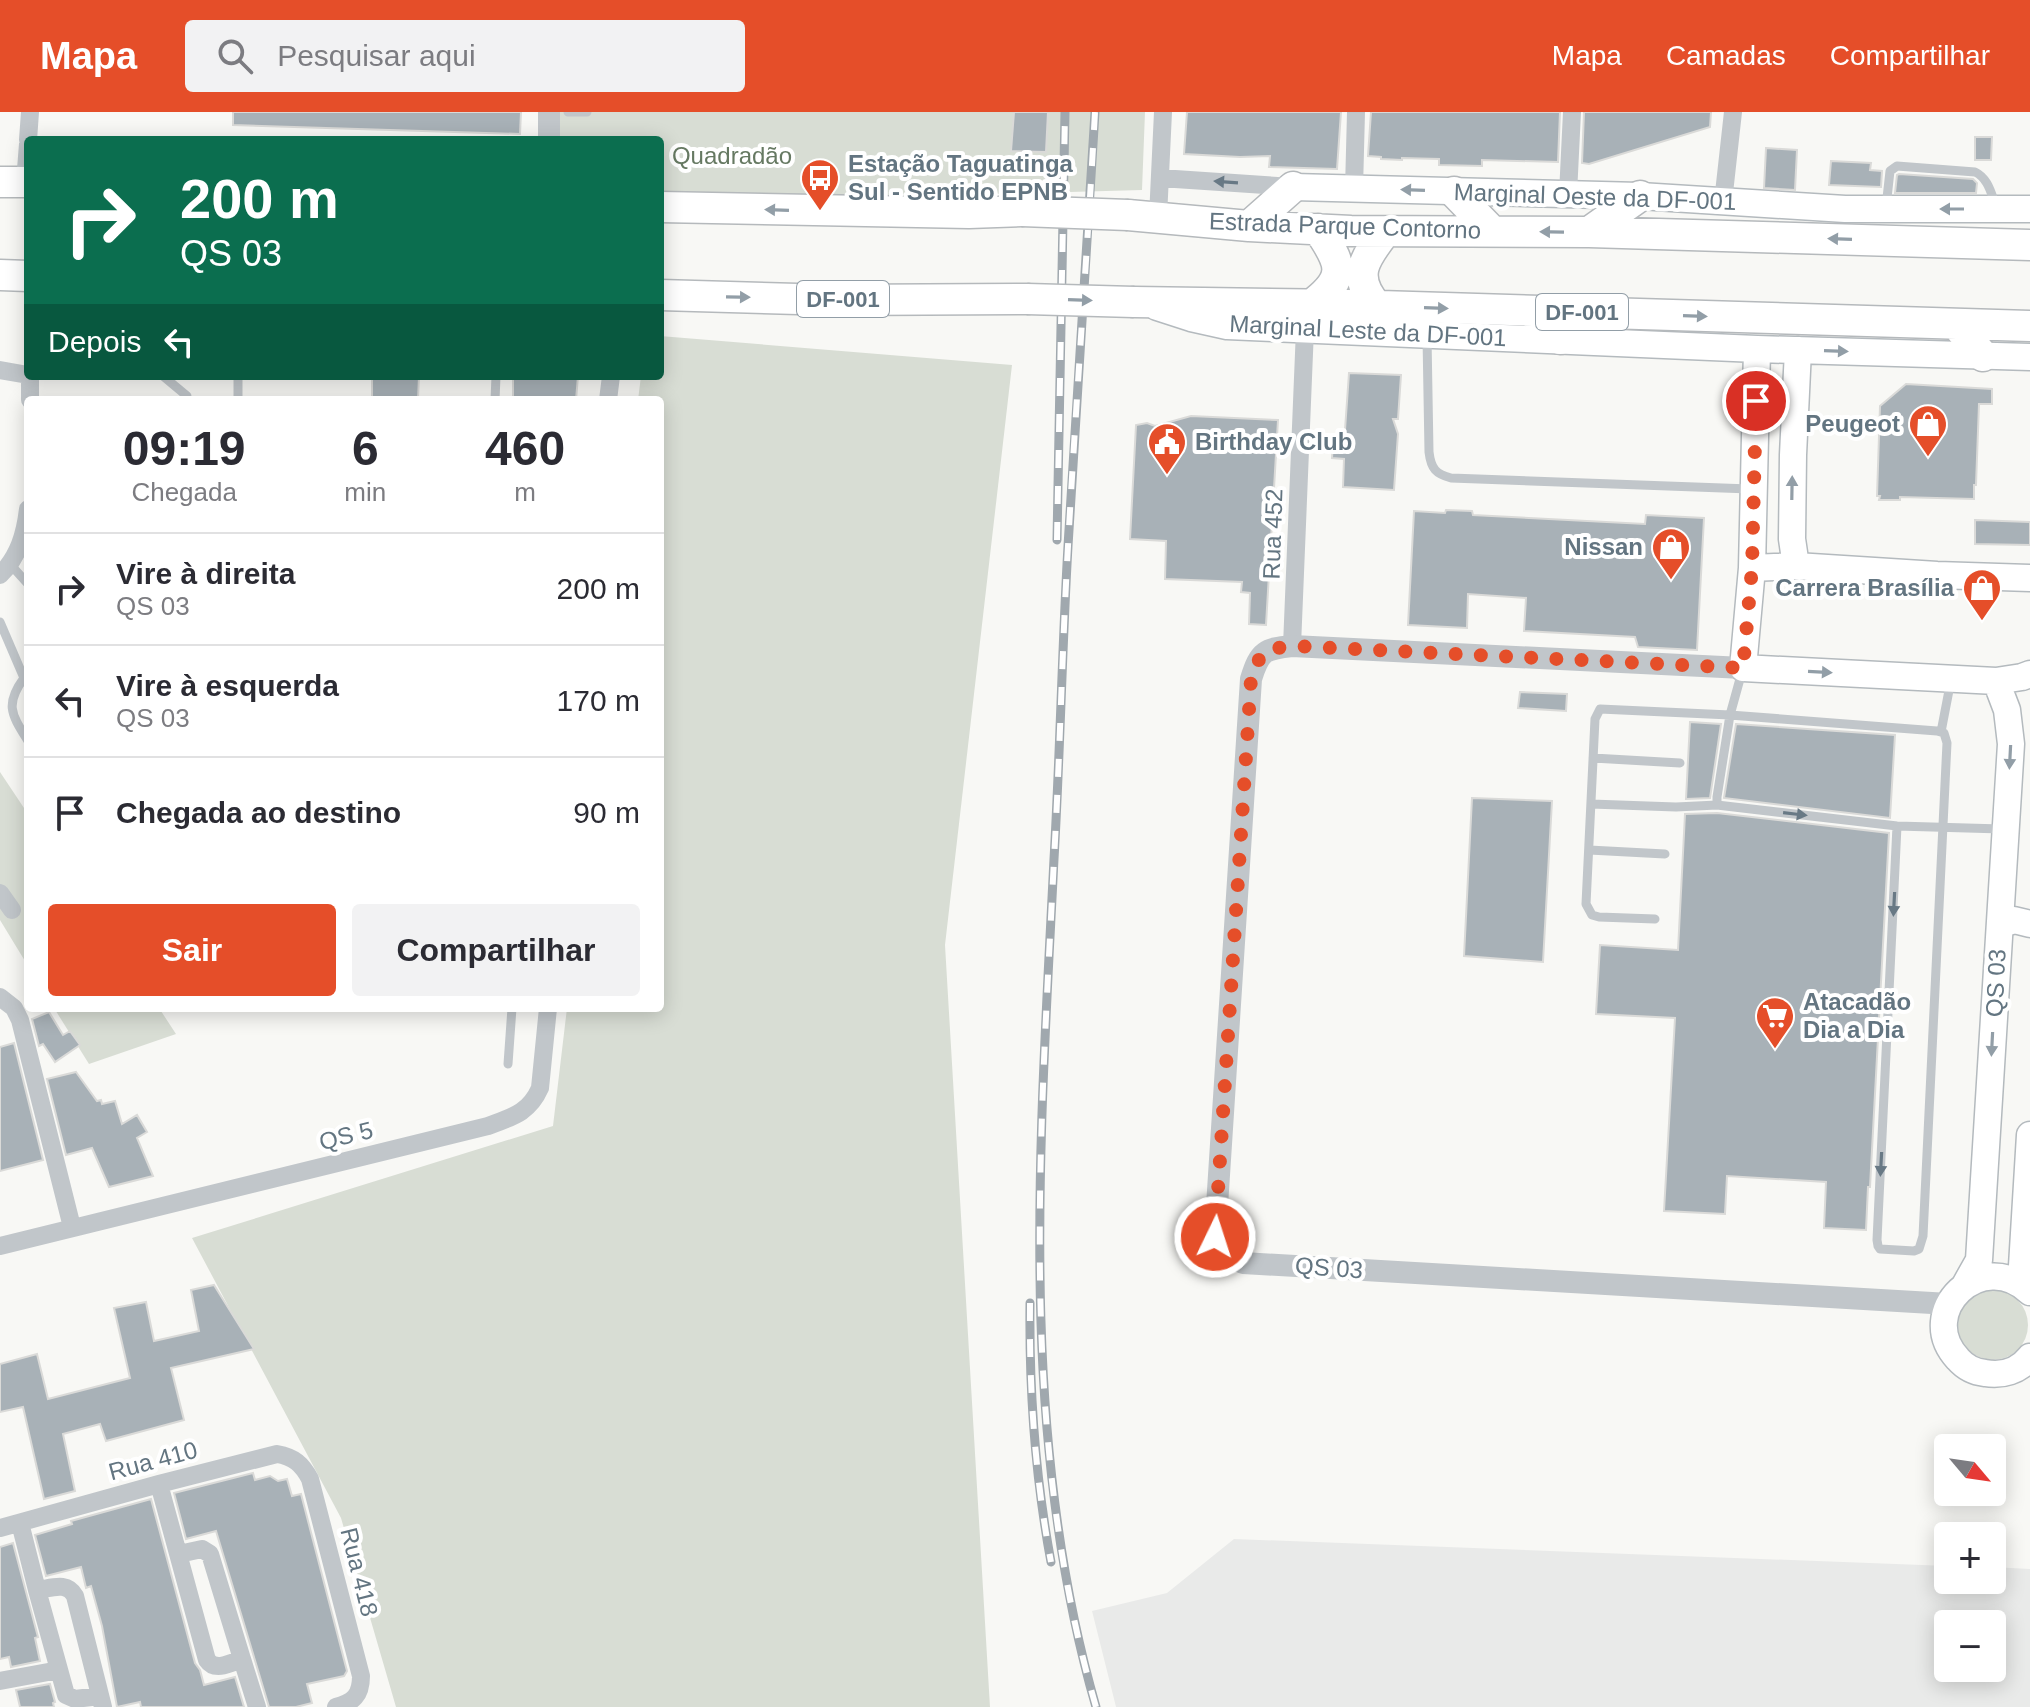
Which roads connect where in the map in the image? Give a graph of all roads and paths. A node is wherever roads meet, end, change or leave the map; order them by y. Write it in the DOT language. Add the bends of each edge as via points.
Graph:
graph roads {
  1 [pos="30,112"];
  2 [pos="549,112"];
  3 [pos="568,112"];
  4 [pos="587,112"];
  5 [pos="1163,112"];
  6 [pos="1356,112"];
  7 [pos="1572,112"];
  8 [pos="1733,112"];
  9 [pos="28,136"];
  10 [pos="549,136"];
  11 [pos="24,158"];
  12 [pos="1160,178"];
  13 [pos="18,182"];
  14 [pos="1293,187"];
  15 [pos="1354,189"];
  16 [pos="1454,192"];
  17 [pos="1568,194"];
  18 [pos="1640,196"];
  19 [pos="1723,202"];
  20 [pos="664,207"];
  21 [pos="1997,209"];
  22 [pos="2030,209"];
  23 [pos="1886,210"];
  24 [pos="1143,216"];
  25 [pos="1249,226"];
  26 [pos="1318,229"];
  27 [pos="1492,231"];
  28 [pos="1385,232"];
  29 [pos="1589,232"];
  30 [pos="2030,245"];
  31 [pos="0,275"];
  32 [pos="24,276"];
  33 [pos="664,295"];
  34 [pos="1377,306"];
  35 [pos="1531,311"];
  36 [pos="1308,317"];
  37 [pos="1956,324"];
  38 [pos="2030,326"];
  39 [pos="1427,333"];
  40 [pos="1560,339"];
  41 [pos="1757,349"];
  42 [pos="1798,350"];
  43 [pos="1983,356"];
  44 [pos="2030,357"];
  45 [pos="0,370"];
  46 [pos="24,374"];
  47 [pos="168,380"];
  48 [pos="187,396"];
  49 [pos="1755,452"];
  50 [pos="1793,455"];
  51 [pos="1753,489"];
  52 [pos="24,532"];
  53 [pos="1796,566"];
  54 [pos="1752,568"];
  55 [pos="5,570"];
  56 [pos="2030,578"];
  57 [pos="24,582"];
  58 [pos="0,622"];
  59 [pos="1292,646"];
  60 [pos="1743,668"];
  61 [pos="24,672"];
  62 [pos="2030,674"];
  63 [pos="24,679"];
  64 [pos="1951,679"];
  65 [pos="1996,681"];
  66 [pos="1730,715"];
  67 [pos="1941,732"];
  68 [pos="24,734"];
  69 [pos="1593,758"];
  70 [pos="1680,763"];
  71 [pos="1591,804"];
  72 [pos="1717,805"];
  73 [pos="1897,826"];
  74 [pos="1943,826"];
  75 [pos="2006,829"];
  76 [pos="1589,850"];
  77 [pos="1665,854"];
  78 [pos="0,893"];
  79 [pos="12,910"];
  80 [pos="1655,919"];
  81 [pos="2030,924"];
  82 [pos="2000,925"];
  83 [pos="0,997"];
  84 [pos="512,1012"];
  85 [pos="548,1012"];
  86 [pos="508,1064"];
  87 [pos="2030,1135"];
  88 [pos="72,1227"];
  89 [pos="0,1246"];
  90 [pos="2029,1291"];
  91 [pos="1957,1294"];
  92 [pos="2030,1357"];
  93 [pos="310,1479"];
  94 [pos="159,1484"];
  95 [pos="20,1523"];
  96 [pos="0,1528"];
  97 [pos="179,1554"];
  98 [pos="37,1590"];
  99 [pos="242,1659"];
  100 [pos="59,1670"];
  101 [pos="0,1681"];
  102 [pos="102,1701"];
  103 [pos="257,1707"];
  104 [pos="336,1707"];
  1 -- 9 [label="street"];
  2 -- 10 [label="street"];
  3 -- 4 [label="lane"];
  5 -- 12 [label="street"];
  6 -- 15 [label="street"];
  7 -- 17 [label="street"];
  8 -- 19 [label="street"];
  11 -- 13 [label="street"];
  14 -- 12 [label="street, Marginal Oeste da DF-001, one-way"];
  12 -- 24 [label="street"];
  14 -- 15 [label="main road, Marginal Oeste da DF-001"];
  14 -- 25 [label="highway"];
  16 -- 15 [label="main road, Marginal Oeste da DF-001, one-way"];
  16 -- 17 [label="main road, Marginal Oeste da DF-001"];
  16 -- 27 [label="highway"];
  17 -- 18 [label="main road, Marginal Oeste da DF-001"];
  18 -- 19 [label="main road, Marginal Oeste da DF-001"];
  18 -- 29 [label="highway"];
  19 -- 23 [label="main road, Marginal Oeste da DF-001"];
  24 -- 20 [label="highway, Estrada Parque Contorno, one-way, bridge"];
  21 -- 22 [label="main road, Marginal Oeste da DF-001"];
  21 -- 23 [label="main road, Marginal Oeste da DF-001, one-way"];
  21 -- 23 [label="lane" via="1987,182 1975,172 1897,166 1890,171"];
  24 -- 25 [label="highway, Estrada Parque Contorno"];
  25 -- 26 [label="highway, Estrada Parque Contorno"];
  26 -- 28 [label="highway, Estrada Parque Contorno"];
  26 -- 36 [label="highway" via="1332,250 1337,278"];
  27 -- 28 [label="highway, Estrada Parque Contorno"];
  29 -- 27 [label="highway, Estrada Parque Contorno, one-way"];
  28 -- 34 [label="highway" via="1362,268 1362,283"];
  30 -- 29 [label="highway, Estrada Parque Contorno, one-way"];
  31 -- 32 [label="highway"];
  33 -- 36 [label="highway, DF-001, one-way, bridge" via="1137,302"];
  34 -- 35 [label="highway, DF-001, one-way"];
  34 -- 36 [label="highway, DF-001"];
  35 -- 37 [label="highway, DF-001, one-way"];
  35 -- 40 [label="highway"];
  36 -- 39 [label="main road, Marginal Leste da DF-001"];
  36 -- 59 [label="street, Rua 452"];
  37 -- 38 [label="highway, DF-001"];
  37 -- 43 [label="highway"];
  39 -- 40 [label="main road, Marginal Leste da DF-001"];
  39 -- 51 [label="lane" via="1430,465 1441,475"];
  40 -- 41 [label="main road, Marginal Leste da DF-001"];
  41 -- 42 [label="main road, Marginal Leste da DF-001"];
  41 -- 49 [label="main road"];
  42 -- 43 [label="main road, Marginal Leste da DF-001, one-way"];
  42 -- 50 [label="main road"];
  43 -- 44 [label="main road, Marginal Leste da DF-001"];
  45 -- 46 [label="street"];
  47 -- 48 [label="lane"];
  49 -- 50 [label="main road"];
  49 -- 51 [label="main road"];
  53 -- 50 [label="main road, one-way"];
  51 -- 54 [label="main road"];
  52 -- 55 [label="street"];
  53 -- 54 [label="main road"];
  53 -- 56 [label="main road"];
  54 -- 60 [label="main road"];
  55 -- 57 [label="lane"];
  58 -- 61 [label="lane"];
  59 -- 60 [label="street, QS 03"];
  59 -- 91 [label="street, QS 03" via="1268,649 1251,679 1215,1237 1220,1249 1243,1263"];
  60 -- 64 [label="main road, QS 03, one-way"];
  60 -- 66 [label="lane"];
  62 -- 65 [label="main road, QS 03"];
  63 -- 68 [label="lane" via="10,708"];
  64 -- 65 [label="main road, QS 03"];
  64 -- 67 [label="lane"];
  65 -- 75 [label="main road, QS 03, one-way" via="2011,744"];
  66 -- 67 [label="lane"];
  66 -- 69 [label="lane" via="1600,709"];
  66 -- 72 [label="lane"];
  67 -- 74 [label="lane" via="1947,743"];
  69 -- 70 [label="lane"];
  69 -- 71 [label="lane"];
  71 -- 72 [label="lane"];
  71 -- 76 [label="lane"];
  72 -- 73 [label="lane, one-way"];
  73 -- 74 [label="lane"];
  73 -- 74 [label="lane, one-way" via="1877,1240 1880,1249 1914,1251 1923,1236"];
  74 -- 75 [label="lane"];
  75 -- 82 [label="main road, QS 03"];
  76 -- 77 [label="lane"];
  76 -- 80 [label="lane" via="1586,904 1592,915"];
  78 -- 79 [label="street"];
  81 -- 82 [label="main road" via="2014,920"];
  82 -- 91 [label="main road, QS 03, one-way" via="1979,1260"];
  83 -- 88 [label="street" via="20,1020"];
  84 -- 86 [label="lane"];
  85 -- 88 [label="street, QS 5" via="540,1088 525,1110 510,1118"];
  87 -- 90 [label="main road" via="2022,1266"];
  88 -- 89 [label="street, QS 5"];
  90 -- 91 [label="main road" via="1998,1276 1981,1277"];
  91 -- 92 [label="main road" via="1944,1320 1945,1337 1964,1365 1995,1375"];
  93 -- 94 [label="street, Rua 410" via="290,1457 277,1454"];
  93 -- 104 [label="street, Rua 418" via="361,1676 357,1696"];
  94 -- 95 [label="street, Rua 410"];
  94 -- 97 [label="street"];
  95 -- 96 [label="street, Rua 410"];
  95 -- 98 [label="street"];
  97 -- 99 [label="street" via="202,1549 210,1554"];
  97 -- 99 [label="street" via="207,1660 216,1667"];
  98 -- 100 [label="street"];
  98 -- 102 [label="street" via="65,1586 75,1596"];
  99 -- 103 [label="street"];
  100 -- 101 [label="street"];
  100 -- 102 [label="street" via="70,1698"];
}
